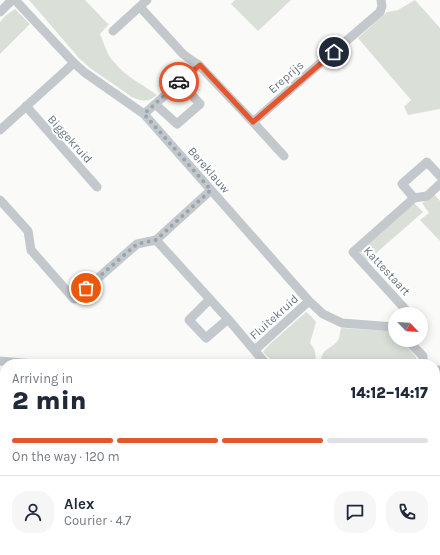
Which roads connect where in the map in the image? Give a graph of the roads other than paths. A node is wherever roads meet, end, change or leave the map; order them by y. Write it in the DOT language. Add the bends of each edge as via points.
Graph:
graph roads {
  1 [pos="14,0"];
  2 [pos="147,0"];
  3 [pos="381,0"];
  4 [pos="140,7"];
  5 [pos="0,12"];
  6 [pos="113,31"];
  7 [pos="74,63"];
  8 [pos="200,65"];
  9 [pos="180,82"];
  10 [pos="155,104"];
  11 [pos="26,106"];
  12 [pos="144,114"];
  13 [pos="253,122"];
  14 [pos="0,130"];
  15 [pos="284,156"];
  16 [pos="440,176"];
  17 [pos="97,187"];
  18 [pos="439,188"];
  19 [pos="211,190"];
  20 [pos="414,198"];
  21 [pos="0,200"];
  22 [pos="156,240"];
  23 [pos="210,299"];
  24 [pos="309,301"];
  25 [pos="403,307"];
  26 [pos="228,319"];
  27 [pos="388,326"];
  28 [pos="414,347"];
  29 [pos="255,350"];
  30 [pos="262,359"];
  31 [pos="424,359"];
  1 -- 5 [label="street"];
  1 -- 7 [label="street, Bereklauw"];
  2 -- 4 [label="street"];
  3 -- 13 [label="street, Ereprijs" via="380,12"];
  4 -- 6 [label="street"];
  4 -- 8 [label="street" via="190,60"];
  7 -- 11 [label="street"];
  7 -- 12 [label="street, Bereklauw"];
  8 -- 9 [label="street"];
  8 -- 13 [label="street"];
  9 -- 10 [label="street"];
  9 -- 10 [label="street" via="200,104 183,119 177,124"];
  10 -- 12 [label="street"];
  11 -- 14 [label="street"];
  11 -- 17 [label="street, Biggekruid"];
  12 -- 19 [label="street, Bereklauw"];
  13 -- 15 [label="street"];
  16 -- 20 [label="street" via="427,162 402,184"];
  18 -- 20 [label="street, Kattestaart" via="427,196"];
  19 -- 22 [label="street"];
  19 -- 24 [label="street, Bereklauw"];
  20 -- 25 [label="street, Kattestaart" via="353,252"];
  21 -- 22 [label="street" via="28,231 31,250 74,299 137,244"];
  22 -- 23 [label="street, Fluitekruid"];
  23 -- 26 [label="street, Fluitekruid"];
  23 -- 26 [label="street" via="189,320 206,338"];
  24 -- 27 [label="street, Bereklauw" via="323,314 342,323"];
  24 -- 29 [label="street, Fluitekruid"];
  26 -- 29 [label="street, Fluitekruid"];
  28 -- 31 [label="street" via="424,356"];
  29 -- 30 [label="street, Fluitekruid"];
}
